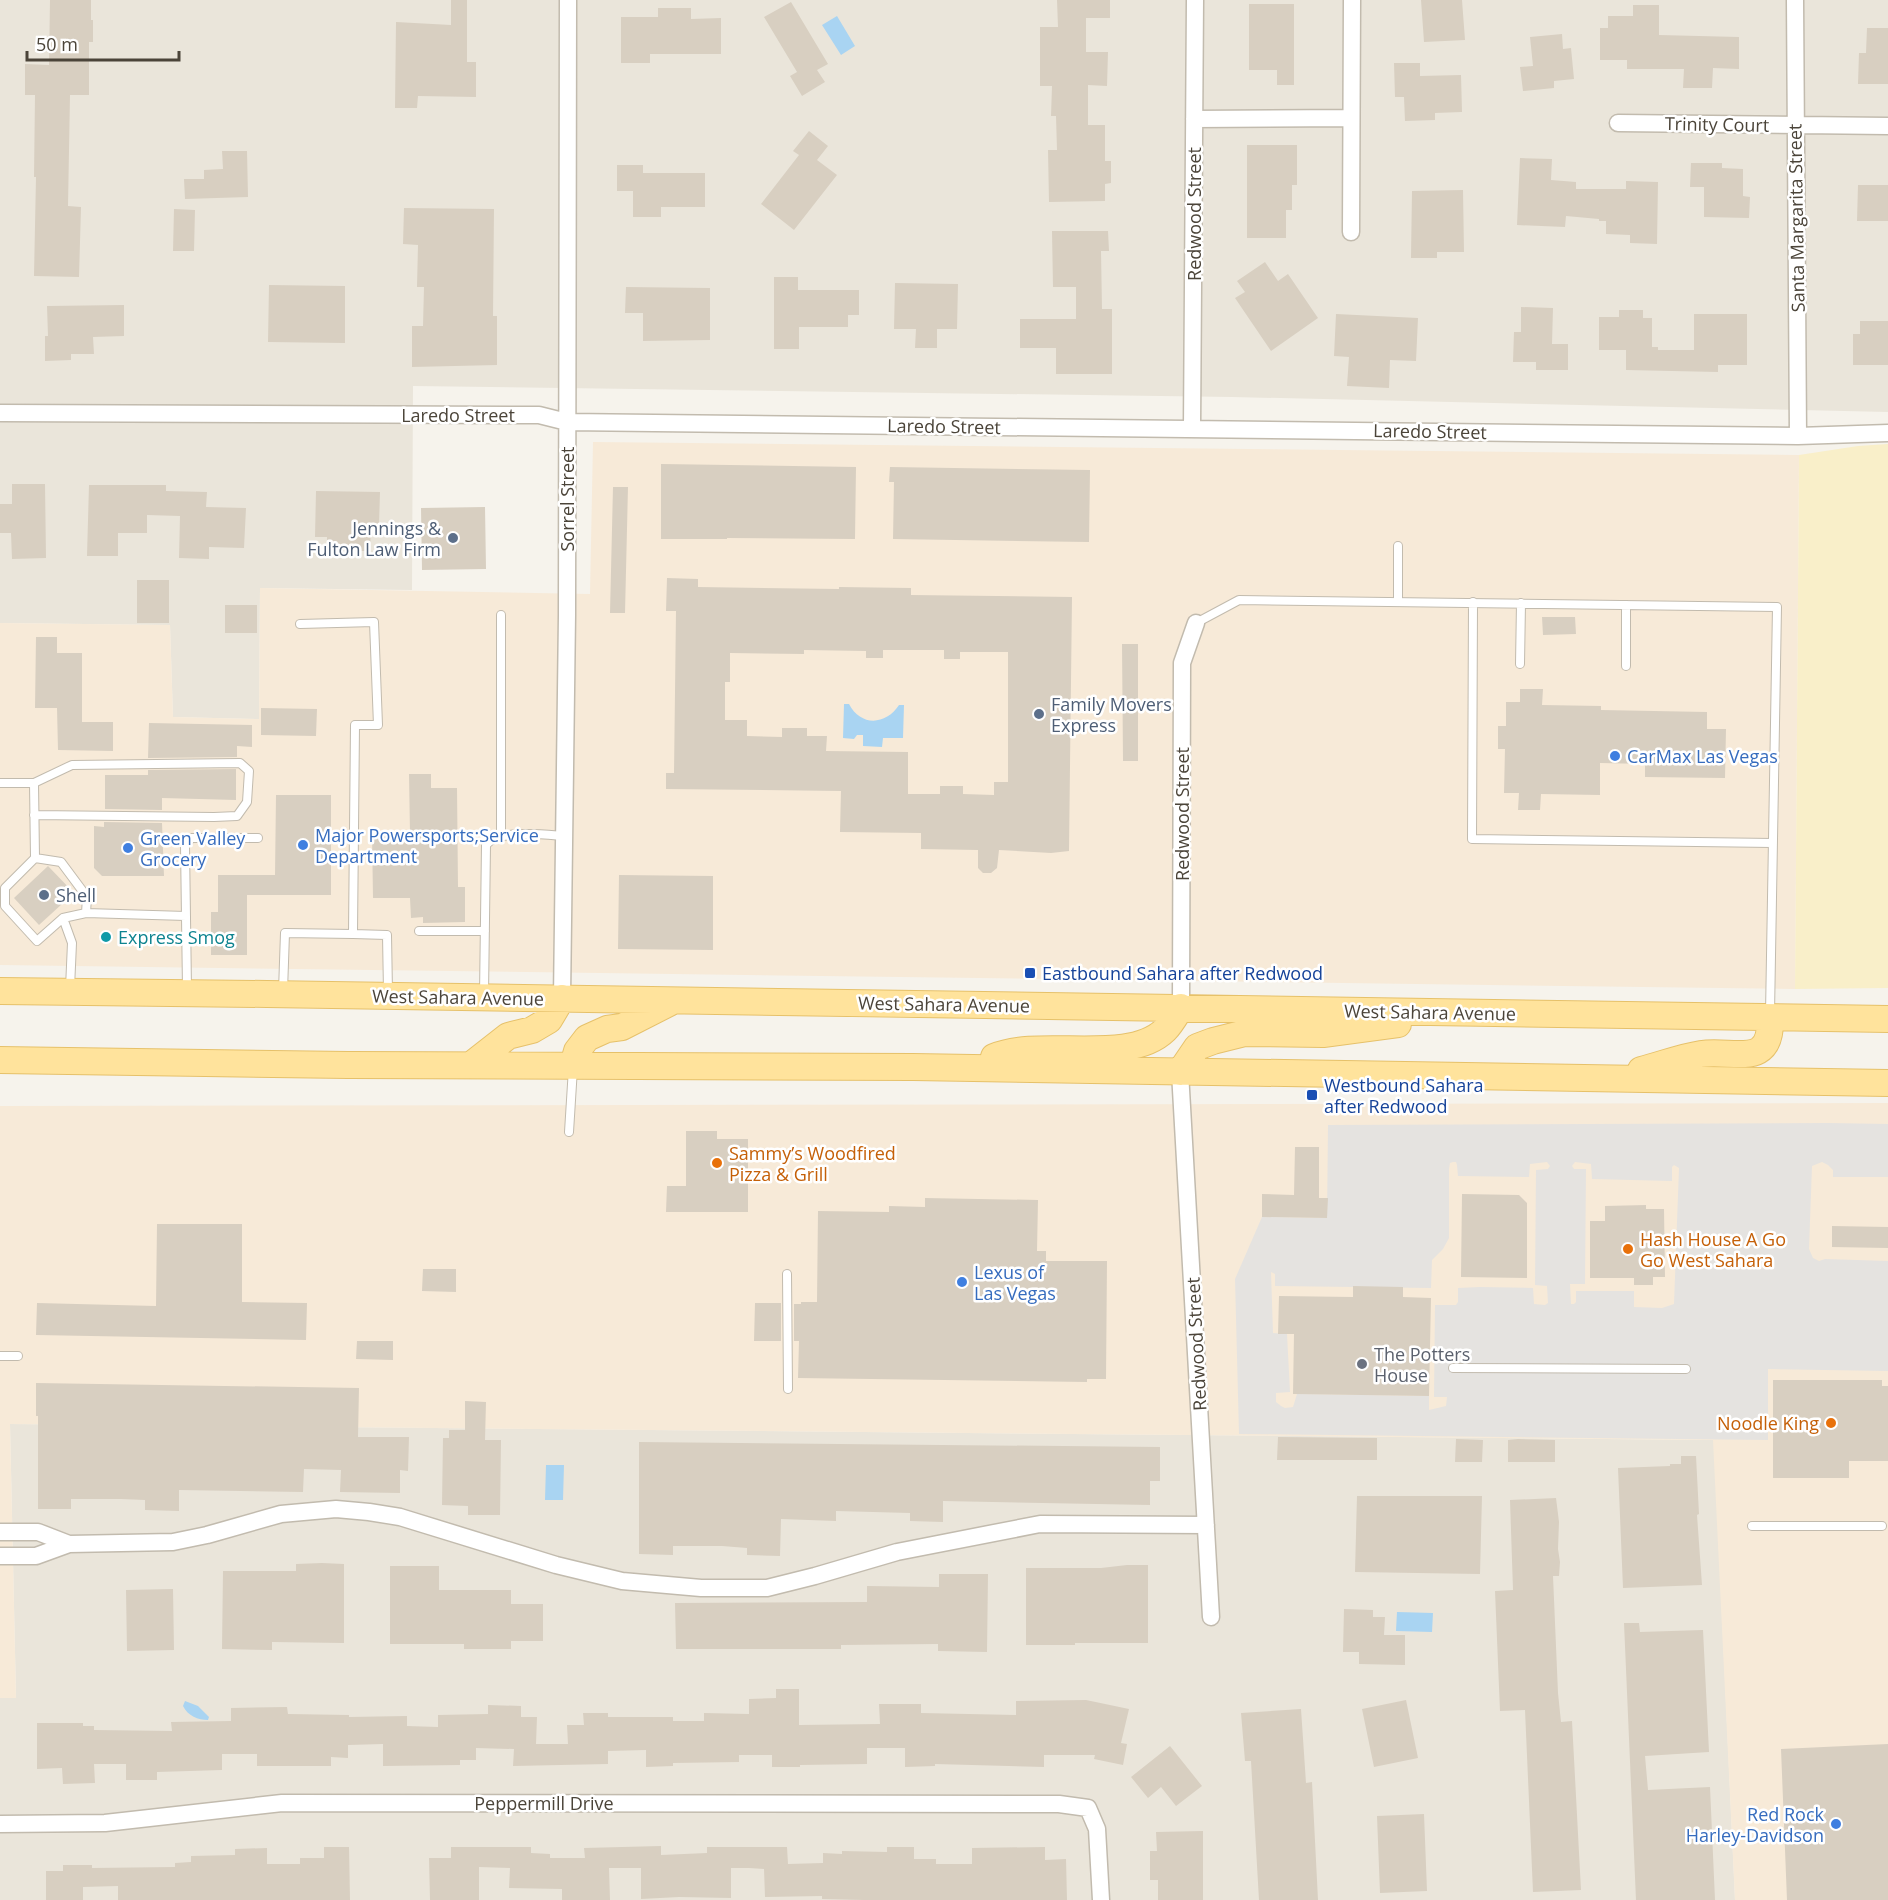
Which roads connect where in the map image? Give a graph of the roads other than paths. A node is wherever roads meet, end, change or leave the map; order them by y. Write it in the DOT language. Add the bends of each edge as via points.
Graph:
graph roads {
  1 [pos="568,0"];
  2 [pos="1195,0"];
  3 [pos="1352,0"];
  4 [pos="1795,0"];
  5 [pos="1351,118"];
  6 [pos="1194,119"];
  7 [pos="1618,123"];
  8 [pos="1795,125"];
  9 [pos="1888,126"];
  10 [pos="1351,232"];
  11 [pos="0,413"];
  12 [pos="567,422"];
  13 [pos="1192,429"];
  14 [pos="1888,433"];
  15 [pos="1798,436"];
  16 [pos="1398,546"];
  17 [pos="1398,601"];
  18 [pos="1473,602"];
  19 [pos="1521,603"];
  20 [pos="1626,604"];
  21 [pos="501,615"];
  22 [pos="1196,623"];
  23 [pos="300,624"];
  24 [pos="1520,664"];
  25 [pos="1626,666"];
  26 [pos="0,783"];
  27 [pos="34,783"];
  28 [pos="34,815"];
  29 [pos="501,836"];
  30 [pos="565,836"];
  31 [pos="258,838"];
  32 [pos="1773,843"];
  33 [pos="35,858"];
  34 [pos="2,888"];
  35 [pos="86,913"];
  36 [pos="186,916"];
  37 [pos="63,918"];
  38 [pos="419,931"];
  39 [pos="485,931"];
  40 [pos="353,934"];
  41 [pos="0,991"];
  42 [pos="70,992"];
  43 [pos="187,993"];
  44 [pos="283,994"];
  45 [pos="388,996"];
  46 [pos="484,997"];
  47 [pos="562,998"];
  48 [pos="674,1000"];
  49 [pos="1181,1007"];
  50 [pos="1478,1012"];
  51 [pos="1770,1017"];
  52 [pos="1888,1019"];
  53 [pos="0,1060"];
  54 [pos="471,1065"];
  55 [pos="573,1065"];
  56 [pos="968,1068"];
  57 [pos="1180,1072"];
  58 [pos="1612,1078"];
  59 [pos="1888,1083"];
  60 [pos="569,1132"];
  61 [pos="787,1274"];
  62 [pos="0,1356"];
  63 [pos="18,1356"];
  64 [pos="1453,1368"];
  65 [pos="1686,1369"];
  66 [pos="788,1389"];
  67 [pos="1206,1525"];
  68 [pos="1752,1526"];
  69 [pos="1882,1526"];
  70 [pos="0,1532"];
  71 [pos="69,1544"];
  72 [pos="0,1556"];
  73 [pos="1211,1617"];
  74 [pos="0,1824"];
  75 [pos="1101,1900"];
  1 -- 12 [label="street, Sorrel Street"];
  2 -- 6 [label="street, Redwood Street"];
  3 -- 5 [label="street"];
  4 -- 8 [label="street, Santa Margarita Street"];
  5 -- 6 [label="street"];
  5 -- 10 [label="street"];
  6 -- 13 [label="street, Redwood Street"];
  7 -- 8 [label="street, Trinity Court"];
  8 -- 9 [label="street, Trinity Court"];
  8 -- 15 [label="street, Santa Margarita Street"];
  11 -- 12 [label="street, Laredo Street" via="539,415"];
  12 -- 13 [label="street, Laredo Street"];
  12 -- 30 [label="street, Sorrel Street"];
  13 -- 15 [label="street, Laredo Street"];
  14 -- 15 [label="street, Laredo Street"];
  16 -- 17 [label="lane"];
  17 -- 18 [label="lane"];
  17 -- 22 [label="lane" via="1239,600"];
  18 -- 19 [label="lane"];
  18 -- 32 [label="lane" via="1473,839"];
  19 -- 20 [label="lane"];
  19 -- 24 [label="lane"];
  20 -- 25 [label="lane"];
  20 -- 32 [label="lane" via="1777,607"];
  21 -- 29 [label="lane"];
  22 -- 49 [label="street, Redwood Street" via="1182,663"];
  23 -- 40 [label="lane" via="374,622 378,725 355,725"];
  26 -- 27 [label="lane"];
  27 -- 28 [label="lane"];
  27 -- 28 [label="lane" via="72,765 240,763 249,771 247,802 237,816"];
  28 -- 33 [label="lane"];
  29 -- 30 [label="lane"];
  29 -- 39 [label="lane" via="486,845"];
  30 -- 47 [label="street, Sorrel Street"];
  31 -- 36 [label="lane" via="191,838 185,846"];
  32 -- 51 [label="lane"];
  33 -- 34 [label="lane"];
  33 -- 35 [label="lane" via="61,862 87,897"];
  34 -- 37 [label="lane" via="5,906 38,941"];
  35 -- 36 [label="lane"];
  35 -- 37 [label="lane"];
  36 -- 43 [label="lane"];
  37 -- 42 [label="lane" via="72,943"];
  38 -- 39 [label="lane"];
  39 -- 46 [label="lane"];
  40 -- 44 [label="lane" via="285,933"];
  40 -- 45 [label="lane" via="387,935"];
  41 -- 42 [label="main road, West Sahara Avenue"];
  42 -- 43 [label="main road, West Sahara Avenue"];
  43 -- 44 [label="main road, West Sahara Avenue"];
  44 -- 45 [label="main road, West Sahara Avenue"];
  45 -- 46 [label="main road, West Sahara Avenue"];
  46 -- 47 [label="main road, West Sahara Avenue"];
  47 -- 48 [label="main road, West Sahara Avenue"];
  47 -- 54 [label="main road" via="549,1020 532,1030 508,1036"];
  48 -- 49 [label="main road, West Sahara Avenue"];
  48 -- 55 [label="main road" via="622,1027 587,1038"];
  49 -- 50 [label="main road, West Sahara Avenue"];
  49 -- 56 [label="main road" via="1164,1030 1130,1048 1002,1053"];
  50 -- 51 [label="main road, West Sahara Avenue"];
  50 -- 57 [label="main road" via="1323,1034 1245,1033 1197,1047"];
  51 -- 52 [label="main road, West Sahara Avenue"];
  51 -- 58 [label="main road" via="1766,1043 1749,1054 1702,1054"];
  53 -- 54 [label="main road"];
  54 -- 55 [label="main road"];
  55 -- 56 [label="main road"];
  55 -- 60 [label="lane"];
  56 -- 57 [label="main road"];
  57 -- 58 [label="main road"];
  57 -- 67 [label="street, Redwood Street"];
  58 -- 59 [label="main road"];
  61 -- 66 [label="lane"];
  62 -- 63 [label="lane"];
  64 -- 65 [label="lane"];
  67 -- 71 [label="street" via="1040,1524 897,1552 767,1588 701,1588 622,1581 400,1518 336,1509 281,1514 173,1542"];
  67 -- 73 [label="street, Redwood Street"];
  68 -- 69 [label="lane"];
  70 -- 71 [label="street" via="38,1532"];
  71 -- 72 [label="street" via="36,1556"];
  74 -- 75 [label="street, Peppermill Drive" via="105,1823 282,1803 1059,1804 1088,1808 1097,1829"];
}
